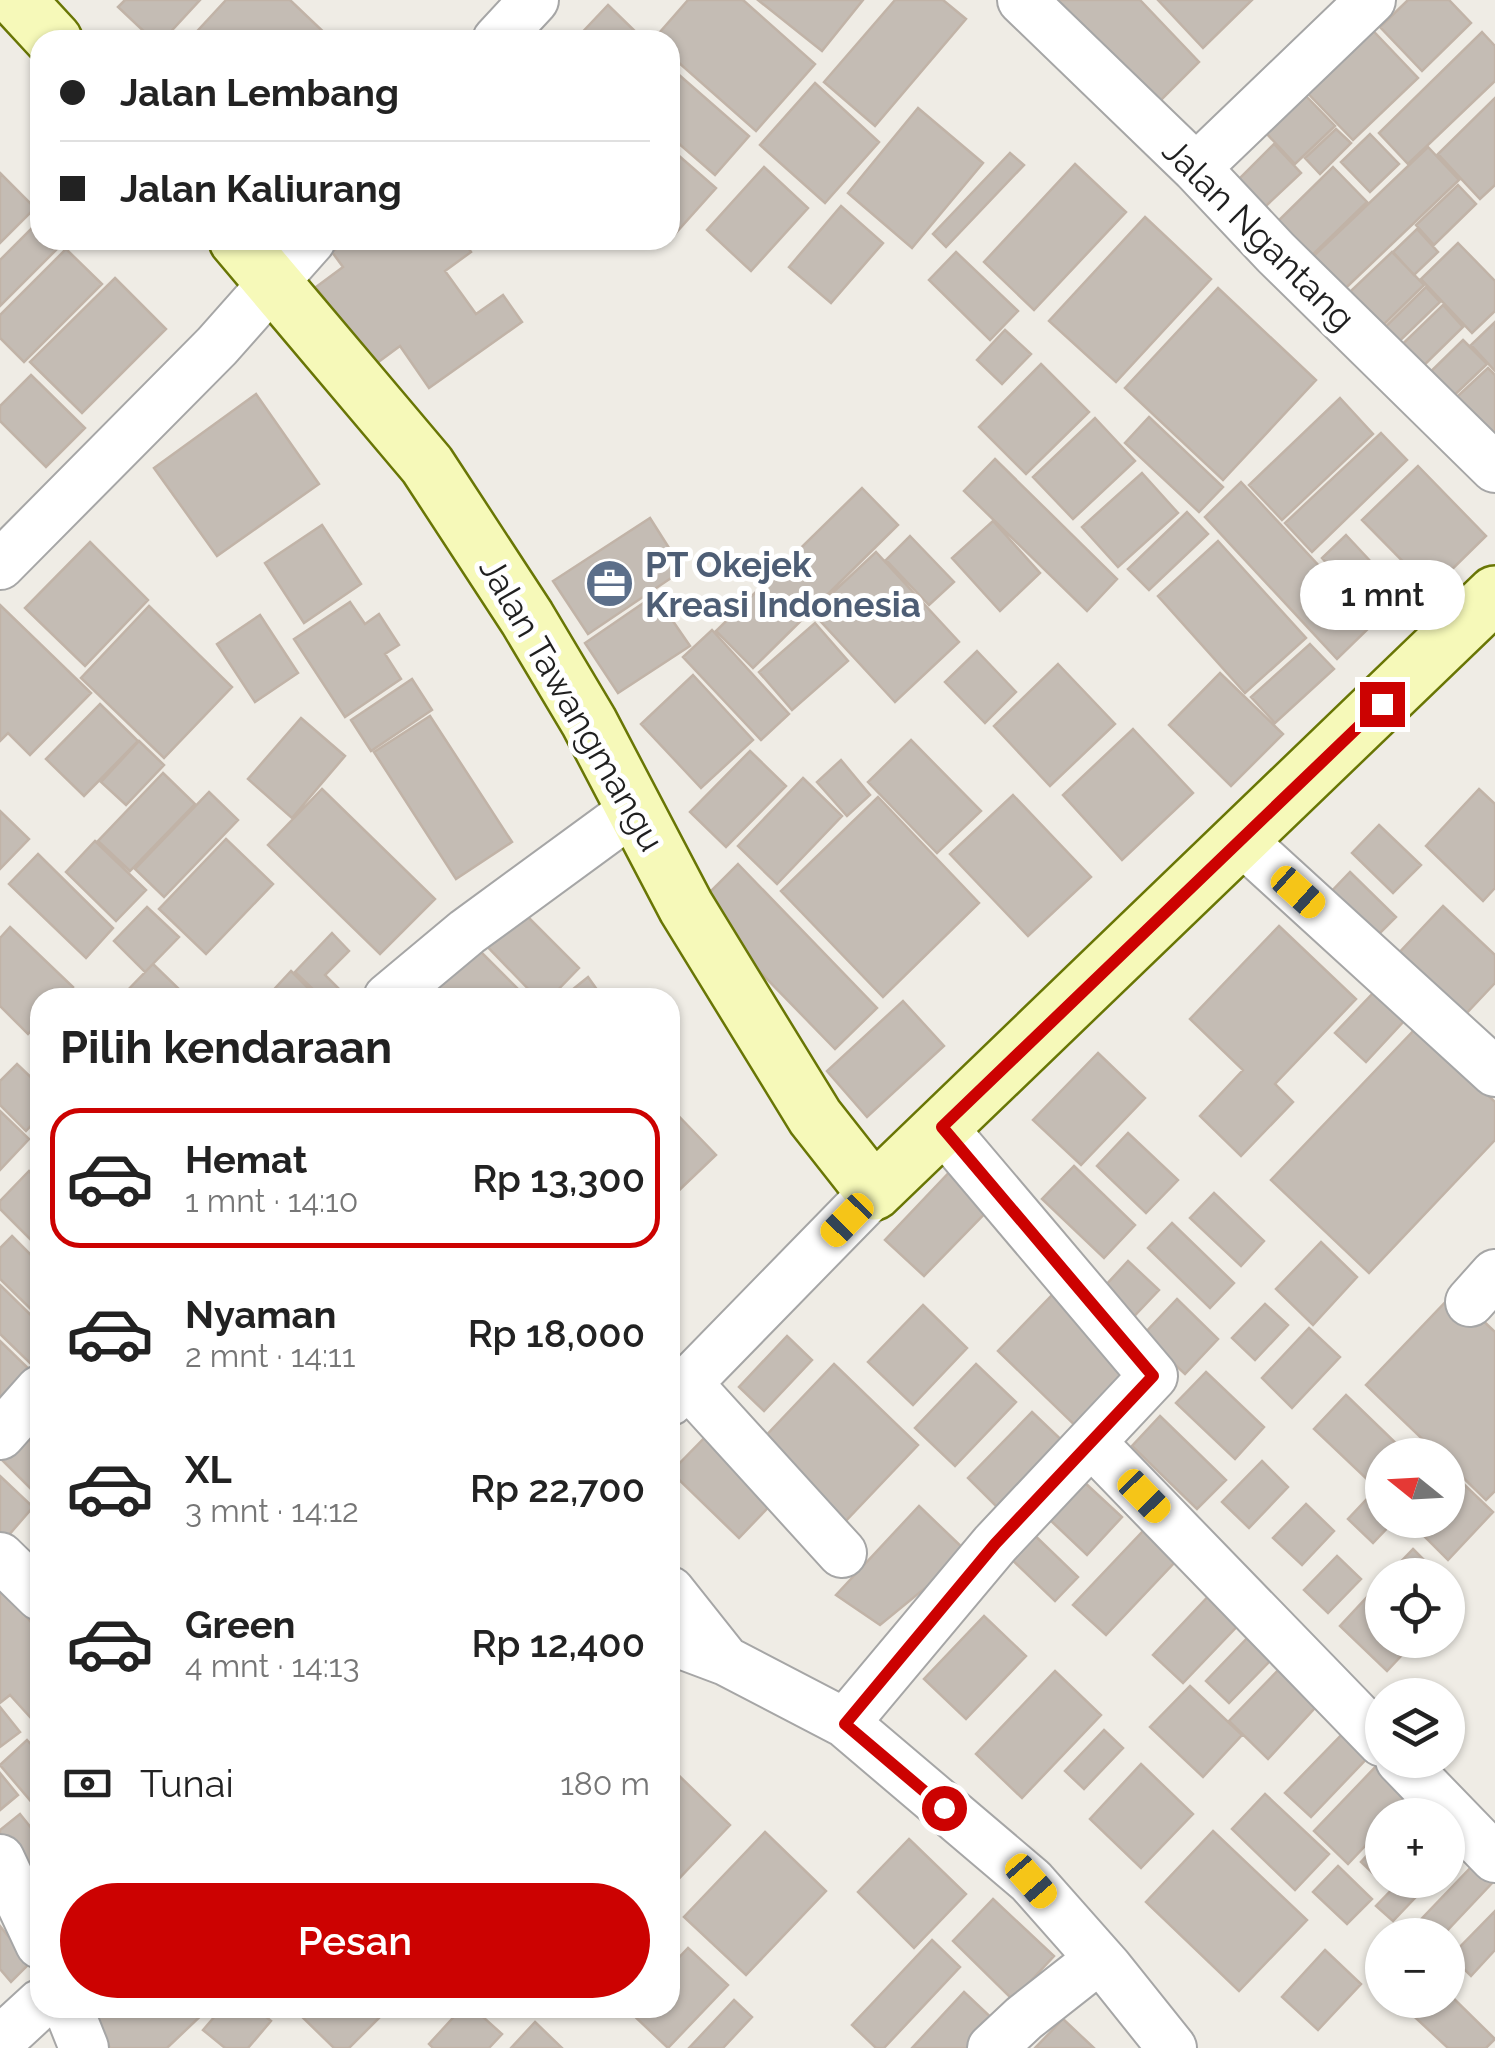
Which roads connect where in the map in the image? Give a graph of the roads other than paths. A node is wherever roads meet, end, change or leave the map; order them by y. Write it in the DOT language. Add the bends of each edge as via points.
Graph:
graph roads {
  1 [pos="18,0"];
  2 [pos="534,0"];
  3 [pos="1022,0"];
  4 [pos="1371,0"];
  5 [pos="45,30"];
  6 [pos="506,30"];
  7 [pos="1196,168"];
  8 [pos="246,250"];
  9 [pos="302,250"];
  10 [pos="273,280"];
  11 [pos="1495,468"];
  12 [pos="0,564"];
  13 [pos="1495,594"];
  14 [pos="635,809"];
  15 [pos="1242,840"];
  16 [pos="400,988"];
  17 [pos="1495,1072"];
  18 [pos="942,1127"];
  19 [pos="874,1192"];
  20 [pos="680,1391"];
  21 [pos="680,1393"];
  22 [pos="30,1402"];
  23 [pos="0,1436"];
  24 [pos="1091,1442"];
  25 [pos="842,1553"];
  26 [pos="0,1557"];
  27 [pos="30,1586"];
  28 [pos="680,1604"];
  29 [pos="680,1644"];
  30 [pos="726,1661"];
  31 [pos="845,1724"];
  32 [pos="1365,1724"];
  33 [pos="1417,1778"];
  34 [pos="1495,1858"];
  35 [pos="0,1860"];
  36 [pos="30,1923"];
  37 [pos="1099,1959"];
  38 [pos="30,2013"];
  39 [pos="72,2018"];
  40 [pos="0,2041"];
  41 [pos="84,2048"];
  42 [pos="992,2048"];
  43 [pos="1172,2048"];
  1 -- 5 [label="main road"];
  2 -- 6 [label="street"];
  3 -- 7 [label="street, Jalan Ngantang"];
  4 -- 7 [label="street"];
  7 -- 11 [label="street, Jalan Ngantang"];
  8 -- 10 [label="main road, Jalan Tawangmangu"];
  9 -- 10 [label="street"];
  10 -- 12 [label="street" via="217,346"];
  10 -- 14 [label="main road, Jalan Tawangmangu" via="426,465 536,633"];
  13 -- 15 [label="main road"];
  14 -- 16 [label="street"];
  14 -- 19 [label="main road, Jalan Tawangmangu" via="686,907 815,1116"];
  15 -- 17 [label="street"];
  15 -- 18 [label="main road"];
  18 -- 19 [label="main road"];
  18 -- 24 [label="street" via="1153,1376"];
  19 -- 20 [label="street"];
  21 -- 25 [label="street"];
  22 -- 23 [label="street"];
  24 -- 31 [label="street" via="995,1544"];
  24 -- 32 [label="street"];
  26 -- 27 [label="street"];
  28 -- 30 [label="street"];
  29 -- 30 [label="street"];
  30 -- 31 [label="street"];
  31 -- 37 [label="street" via="1031,1881"];
  33 -- 34 [label="street"];
  35 -- 36 [label="street"];
  37 -- 42 [label="street"];
  37 -- 43 [label="street"];
  38 -- 40 [label="street"];
  39 -- 41 [label="street"];
}
